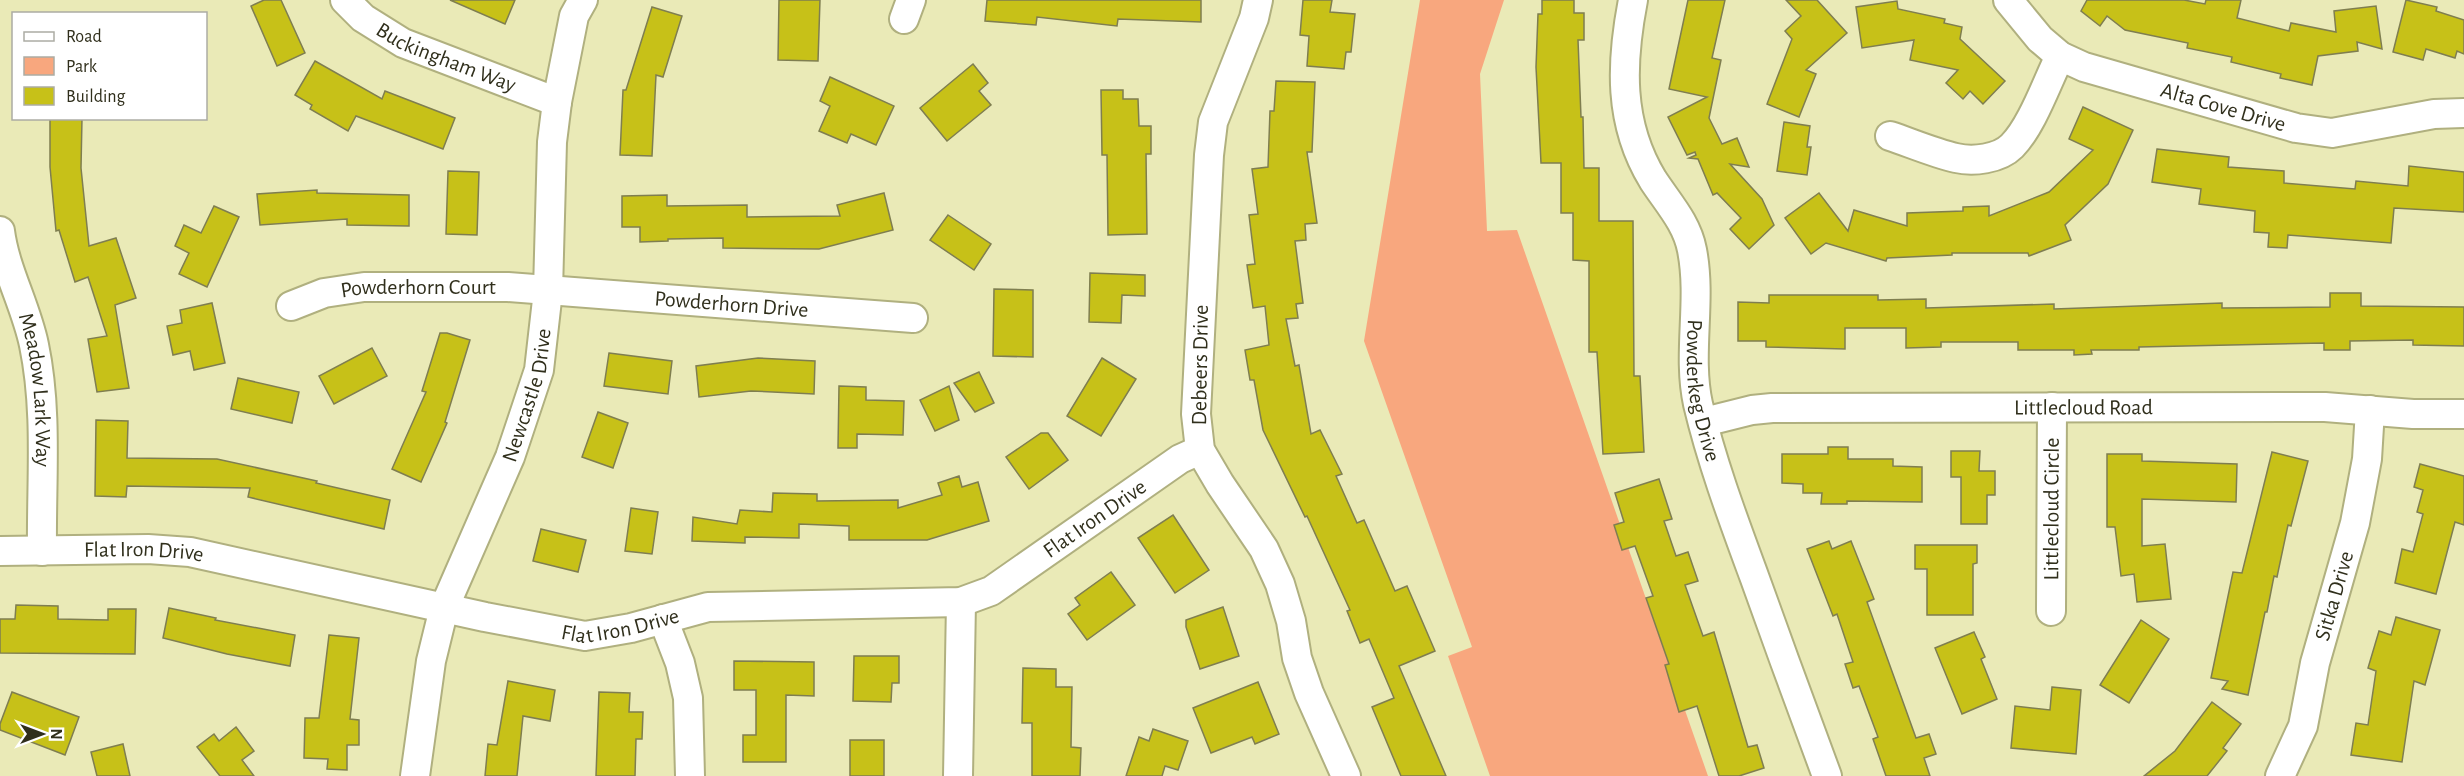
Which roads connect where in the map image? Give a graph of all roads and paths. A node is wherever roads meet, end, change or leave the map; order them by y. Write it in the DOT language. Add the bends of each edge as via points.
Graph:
graph roads {
  1 [pos="345,0"];
  2 [pos="583,0"];
  3 [pos="1258,0"];
  4 [pos="1632,0"];
  5 [pos="2008,0"];
  6 [pos="2060,56"];
  7 [pos="557,102"];
  8 [pos="2464,113"];
  9 [pos="1890,136"];
  10 [pos="0,231"];
  11 [pos="5,270"];
  12 [pos="548,291"];
  13 [pos="291,306"];
  14 [pos="914,318"];
  15 [pos="2052,407"];
  16 [pos="2370,410"];
  17 [pos="2464,414"];
  18 [pos="1704,422"];
  19 [pos="1200,450"];
  20 [pos="0,551"];
  21 [pos="42,551"];
  22 [pos="961,602"];
  23 [pos="444,608"];
  24 [pos="2051,611"];
  25 [pos="663,619"];
  26 [pos="415,776"];
  27 [pos="690,776"];
  28 [pos="958,776"];
  29 [pos="1346,776"];
  30 [pos="1827,776"];
  31 [pos="2280,776"];
  1 -- 7 [label="street, Buckingham Way" via="363,18 403,43"];
  2 -- 7 [label="street, Newcastle Drive" via="574,16"];
  3 -- 19 [label="street, Debeers Drive" via="1214,122 1209,155 1196,414"];
  4 -- 18 [label="street, Powderkeg Drive" via="1624,44 1629,119 1640,152 1684,226 1692,250 1695,373"];
  5 -- 6 [label="street, Alta Cove Drive" via="2040,39"];
  6 -- 8 [label="street, Alta Cove Drive" via="2084,67 2316,132"];
  6 -- 9 [label="street" via="2028,125 2012,147 1998,155 1979,160 1956,158"];
  7 -- 12 [label="street, Newcastle Drive" via="552,142"];
  10 -- 11 [label="street, Meadow Lark Way"];
  11 -- 21 [label="street, Meadow Lark Way" via="34,345 40,385"];
  12 -- 13 [label="street, Powderhorn Court" via="508,287 364,287 324,293"];
  12 -- 14 [label="street, Powderhorn Drive"];
  12 -- 23 [label="street, Newcastle Drive" via="545,336 527,410"];
  15 -- 16 [label="street, Littlecloud Road"];
  15 -- 18 [label="street, Littlecloud Road" via="1772,408"];
  15 -- 24 [label="street, Littlecloud Circle"];
  16 -- 17 [label="street, Littlecloud Road"];
  16 -- 31 [label="street, Sitka Drive" via="2367,459 2355,523 2316,663 2303,726"];
  18 -- 30 [label="street, Powderkeg Drive" via="1714,467"];
  19 -- 22 [label="street, Flat Iron Drive" via="1180,459 991,591"];
  19 -- 29 [label="street, Debeers Drive" via="1264,549 1276,575 1309,693"];
  20 -- 21 [label="street, Flat Iron Drive"];
  21 -- 23 [label="street, Flat Iron Drive" via="190,552"];
  22 -- 25 [label="street, Flat Iron Drive" via="708,606"];
  22 -- 28 [label="street"];
  23 -- 25 [label="street, Flat Iron Drive" via="585,636"];
  23 -- 26 [label="street, Newcastle Drive" via="429,672"];
  25 -- 27 [label="street" via="688,698"];
}
